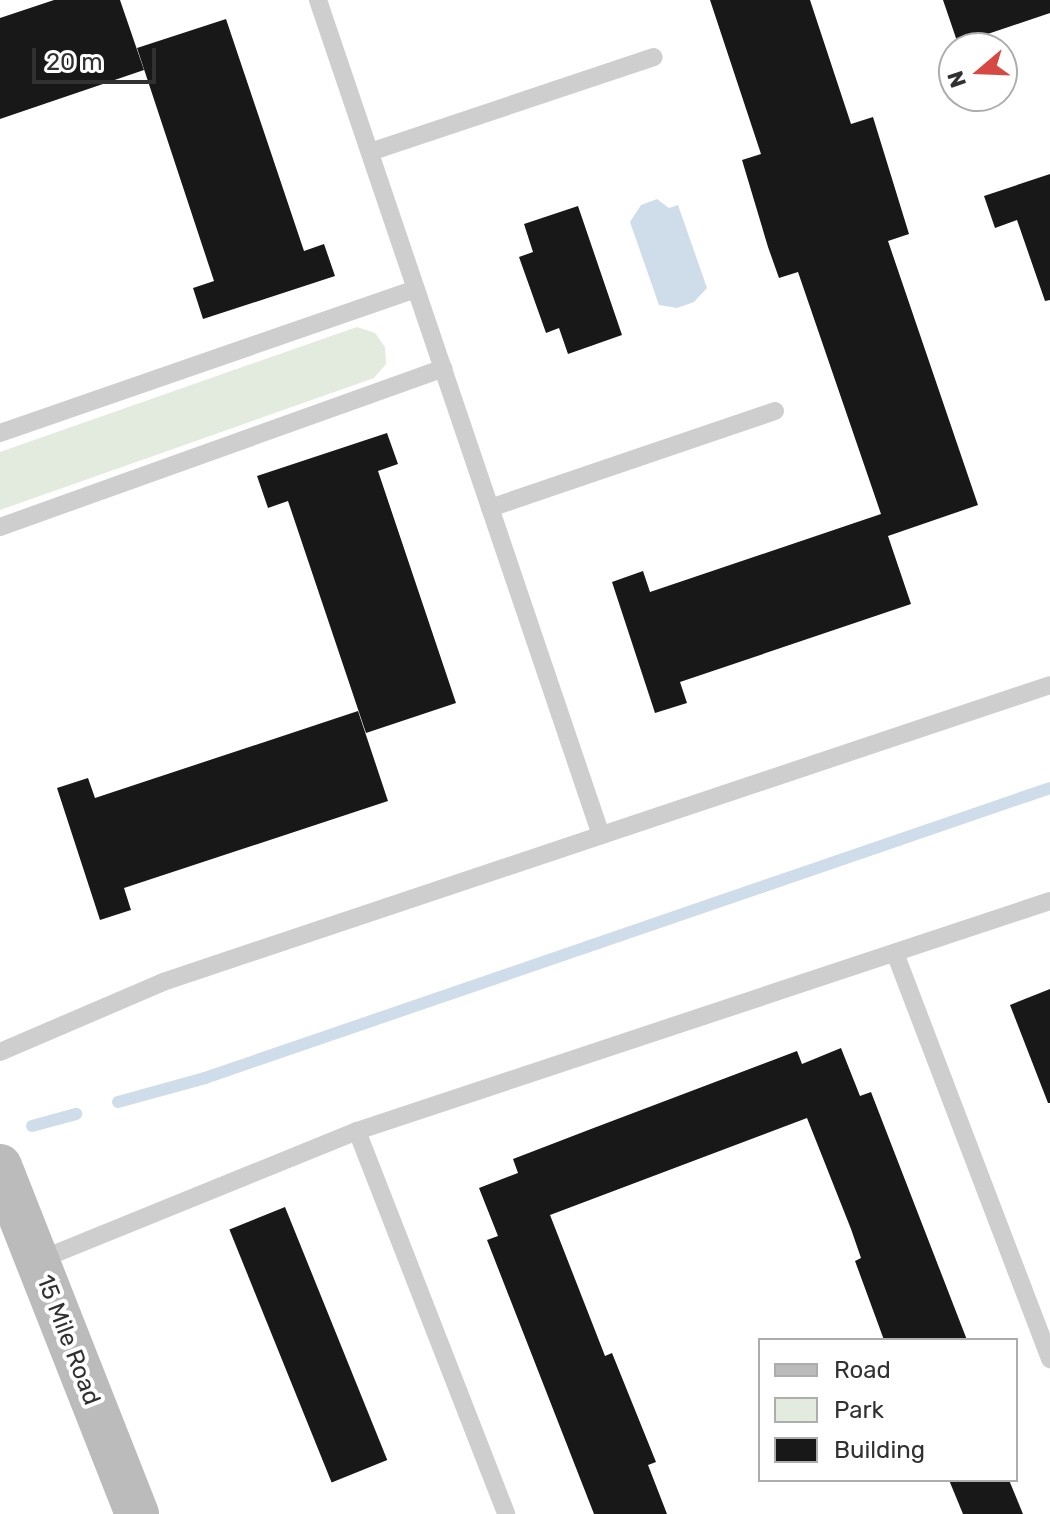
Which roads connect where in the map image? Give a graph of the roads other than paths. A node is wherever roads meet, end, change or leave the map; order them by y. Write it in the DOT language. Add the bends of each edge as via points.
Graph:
graph roads {
  1 [pos="318,0"];
  2 [pos="654,57"];
  3 [pos="370,152"];
  4 [pos="416,289"];
  5 [pos="443,368"];
  6 [pos="775,411"];
  7 [pos="0,433"];
  8 [pos="490,508"];
  9 [pos="0,527"];
  10 [pos="1050,685"];
  11 [pos="601,835"];
  12 [pos="1050,901"];
  13 [pos="895,953"];
  14 [pos="0,1052"];
  15 [pos="357,1131"];
  16 [pos="0,1166"];
  17 [pos="37,1261"];
  18 [pos="1050,1359"];
  19 [pos="137,1514"];
  20 [pos="506,1514"];
  1 -- 3 [label="lane"];
  2 -- 3 [label="lane"];
  3 -- 4 [label="lane"];
  4 -- 5 [label="lane"];
  4 -- 7 [label="lane"];
  5 -- 8 [label="lane"];
  5 -- 9 [label="lane"];
  6 -- 8 [label="lane"];
  8 -- 11 [label="lane"];
  10 -- 11 [label="lane"];
  11 -- 14 [label="lane" via="163,982"];
  12 -- 13 [label="lane"];
  13 -- 15 [label="lane"];
  13 -- 18 [label="lane"];
  15 -- 17 [label="lane"];
  15 -- 20 [label="lane"];
  16 -- 17 [label="main road, 15 Mile Road"];
  17 -- 19 [label="main road, 15 Mile Road"];
}
